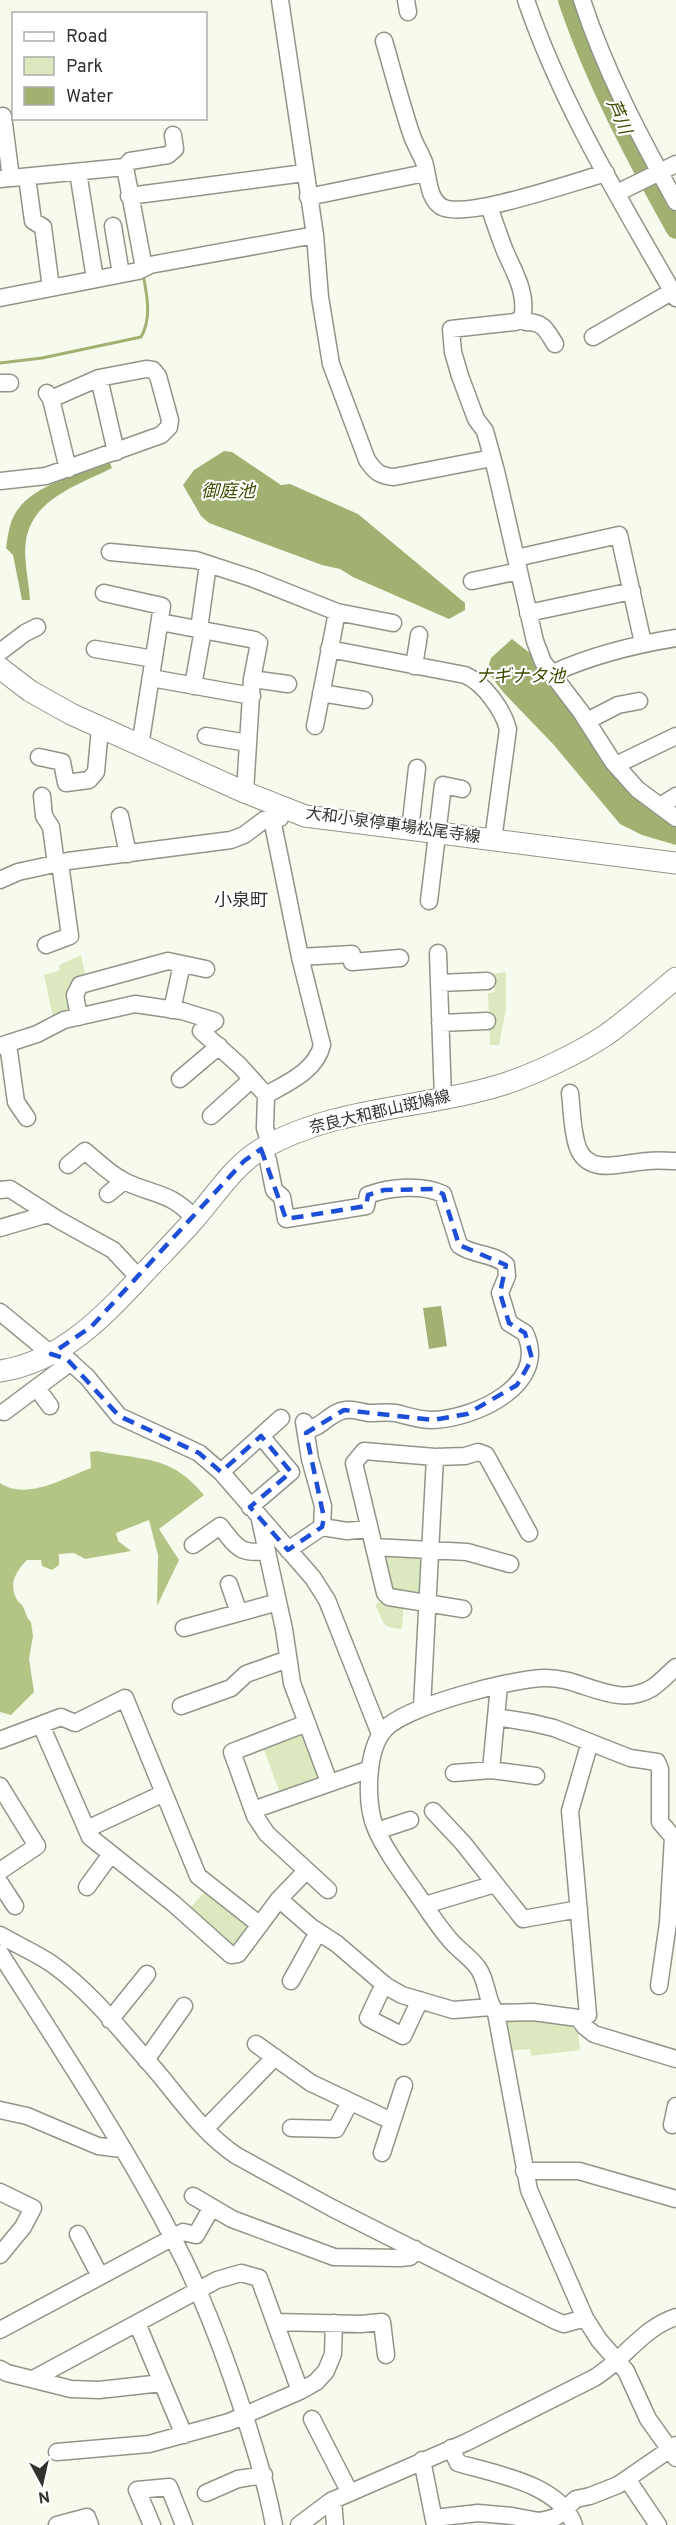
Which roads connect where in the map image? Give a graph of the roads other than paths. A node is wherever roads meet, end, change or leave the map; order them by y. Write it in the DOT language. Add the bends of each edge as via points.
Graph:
graph roads {
  1 [pos="280,0"];
  2 [pos="526,0"];
  3 [pos="582,0"];
  4 [pos="384,42"];
  5 [pos="3,117"];
  6 [pos="173,135"];
  7 [pos="125,167"];
  8 [pos="668,167"];
  9 [pos="78,172"];
  10 [pos="304,173"];
  11 [pos="425,173"];
  12 [pos="606,173"];
  13 [pos="13,178"];
  14 [pos="617,193"];
  15 [pos="129,196"];
  16 [pos="308,197"];
  17 [pos="676,202"];
  18 [pos="489,206"];
  19 [pos="113,226"];
  20 [pos="315,235"];
  21 [pos="144,268"];
  22 [pos="122,274"];
  23 [pos="95,279"];
  24 [pos="51,288"];
  25 [pos="674,295"];
  26 [pos="0,298"];
  27 [pos="522,318"];
  28 [pos="593,337"];
  29 [pos="555,344"];
  30 [pos="99,378"];
  31 [pos="116,452"];
  32 [pos="492,458"];
  33 [pos="68,469"];
  34 [pos="0,480"];
  35 [pos="110,552"];
  36 [pos="208,564"];
  37 [pos="517,564"];
  38 [pos="472,581"];
  39 [pos="632,591"];
  40 [pos="104,593"];
  41 [pos="337,612"];
  42 [pos="528,613"];
  43 [pos="160,622"];
  44 [pos="393,623"];
  45 [pos="37,627"];
  46 [pos="201,630"];
  47 [pos="418,635"];
  48 [pos="676,638"];
  49 [pos="643,643"];
  50 [pos="95,649"];
  51 [pos="329,649"];
  52 [pos="0,652"];
  53 [pos="154,659"];
  54 [pos="414,666"];
  55 [pos="0,668"];
  56 [pos="553,673"];
  57 [pos="150,678"];
  58 [pos="252,678"];
  59 [pos="288,684"];
  60 [pos="193,686"];
  61 [pos="321,693"];
  62 [pos="252,696"];
  63 [pos="364,700"];
  64 [pos="639,701"];
  65 [pos="587,721"];
  66 [pos="315,726"];
  67 [pos="100,728"];
  68 [pos="206,736"];
  69 [pos="676,736"];
  70 [pos="248,743"];
  71 [pos="140,746"];
  72 [pos="39,757"];
  73 [pos="616,765"];
  74 [pos="417,768"];
  75 [pos="462,789"];
  76 [pos="245,792"];
  77 [pos="42,796"];
  78 [pos="676,796"];
  79 [pos="660,806"];
  80 [pos="120,816"];
  81 [pos="305,816"];
  82 [pos="676,818"];
  83 [pos="272,819"];
  84 [pos="410,830"];
  85 [pos="436,833"];
  86 [pos="493,840"];
  87 [pos="128,854"];
  88 [pos="58,863"];
  89 [pos="676,863"];
  90 [pos="0,880"];
  91 [pos="429,901"];
  92 [pos="46,945"];
  93 [pos="438,953"];
  94 [pos="300,957"];
  95 [pos="400,958"];
  96 [pos="182,964"];
  97 [pos="206,969"];
  98 [pos="676,978"];
  99 [pos="487,981"];
  100 [pos="439,983"];
  101 [pos="172,1010"];
  102 [pos="79,1017"];
  103 [pos="487,1021"];
  104 [pos="440,1023"];
  105 [pos="4,1045"];
  106 [pos="219,1046"];
  107 [pos="180,1079"];
  108 [pos="252,1079"];
  109 [pos="570,1093"];
  110 [pos="266,1095"];
  111 [pos="442,1099"];
  112 [pos="211,1116"];
  113 [pos="27,1119"];
  114 [pos="266,1147"];
  115 [pos="676,1161"];
  116 [pos="68,1165"];
  117 [pos="124,1181"];
  118 [pos="0,1190"];
  119 [pos="108,1194"];
  120 [pos="48,1214"];
  121 [pos="195,1219"];
  122 [pos="0,1228"];
  123 [pos="139,1278"];
  124 [pos="0,1312"];
  125 [pos="61,1358"];
  126 [pos="0,1371"];
  127 [pos="36,1388"];
  128 [pos="50,1406"];
  129 [pos="4,1412"];
  130 [pos="281,1418"];
  131 [pos="261,1436"];
  132 [pos="435,1457"];
  133 [pos="225,1469"];
  134 [pos="256,1507"];
  135 [pos="322,1527"];
  136 [pos="369,1529"];
  137 [pos="529,1533"];
  138 [pos="193,1545"];
  139 [pos="374,1547"];
  140 [pos="431,1549"];
  141 [pos="288,1550"];
  142 [pos="267,1551"];
  143 [pos="510,1564"];
  144 [pos="228,1584"];
  145 [pos="278,1602"];
  146 [pos="427,1602"];
  147 [pos="463,1609"];
  148 [pos="239,1613"];
  149 [pos="184,1628"];
  150 [pos="288,1659"];
  151 [pos="676,1667"];
  152 [pos="499,1686"];
  153 [pos="181,1706"];
  154 [pos="422,1708"];
  155 [pos="496,1717"];
  156 [pos="307,1723"];
  157 [pos="41,1725"];
  158 [pos="380,1734"];
  159 [pos="0,1740"];
  160 [pos="591,1742"];
  161 [pos="370,1769"];
  162 [pos="491,1770"];
  163 [pos="454,1773"];
  164 [pos="536,1776"];
  165 [pos="329,1782"];
  166 [pos="0,1786"];
  167 [pos="164,1793"];
  168 [pos="668,1805"];
  169 [pos="253,1810"];
  170 [pos="433,1811"];
  171 [pos="410,1820"];
  172 [pos="87,1829"];
  173 [pos="377,1831"];
  174 [pos="111,1854"];
  175 [pos="0,1871"];
  176 [pos="306,1871"];
  177 [pos="673,1872"];
  178 [pos="0,1883"];
  179 [pos="495,1884"];
  180 [pos="87,1887"];
  181 [pos="328,1890"];
  182 [pos="279,1899"];
  183 [pos="425,1905"];
  184 [pos="15,1906"];
  185 [pos="579,1909"];
  186 [pos="260,1925"];
  187 [pos="318,1932"];
  188 [pos="0,1935"];
  189 [pos="0,1953"];
  190 [pos="147,1974"];
  191 [pos="291,1981"];
  192 [pos="384,1984"];
  193 [pos="659,1986"];
  194 [pos="420,2000"];
  195 [pos="184,2006"];
  196 [pos="494,2010"];
  197 [pos="110,2020"];
  198 [pos="581,2021"];
  199 [pos="256,2043"];
  200 [pos="275,2057"];
  201 [pos="676,2059"];
  202 [pos="146,2060"];
  203 [pos="404,2085"];
  204 [pos="350,2102"];
  205 [pos="676,2106"];
  206 [pos="0,2110"];
  207 [pos="393,2119"];
  208 [pos="672,2125"];
  209 [pos="291,2128"];
  210 [pos="204,2129"];
  211 [pos="122,2149"];
  212 [pos="382,2153"];
  213 [pos="524,2171"];
  214 [pos="0,2192"];
  215 [pos="193,2196"];
  216 [pos="676,2199"];
  217 [pos="212,2207"];
  218 [pos="78,2234"];
  219 [pos="172,2237"];
  220 [pos="415,2249"];
  221 [pos="0,2255"];
  222 [pos="100,2276"];
  223 [pos="198,2292"];
  224 [pos="676,2317"];
  225 [pos="585,2318"];
  226 [pos="275,2322"];
  227 [pos="137,2323"];
  228 [pos="334,2323"];
  229 [pos="0,2330"];
  230 [pos="386,2355"];
  231 [pos="619,2360"];
  232 [pos="0,2368"];
  233 [pos="33,2379"];
  234 [pos="162,2383"];
  235 [pos="300,2391"];
  236 [pos="246,2416"];
  237 [pos="312,2419"];
  238 [pos="184,2435"];
  239 [pos="451,2448"];
  240 [pos="674,2451"];
  241 [pos="57,2452"];
  242 [pos="422,2460"];
  243 [pos="264,2475"];
  244 [pos="627,2479"];
  245 [pos="206,2493"];
  246 [pos="350,2493"];
  247 [pos="333,2500"];
  248 [pos="566,2508"];
  249 [pos="434,2522"];
  250 [pos="57,2525"];
  251 [pos="90,2525"];
  252 [pos="152,2525"];
  253 [pos="184,2525"];
  254 [pos="274,2525"];
  255 [pos="299,2525"];
  256 [pos="335,2525"];
  257 [pos="574,2525"];
  258 [pos="658,2525"];
  1 -- 10 [label="street"];
  2 -- 12 [label="street" via="561,89"];
  3 -- 8 [label="street" via="623,101"];
  4 -- 11 [label="street"];
  5 -- 13 [label="street"];
  6 -- 7 [label="street" via="172,153 130,161"];
  7 -- 9 [label="street"];
  7 -- 15 [label="street"];
  8 -- 14 [label="street"];
  8 -- 17 [label="street"];
  9 -- 13 [label="street"];
  9 -- 23 [label="street"];
  10 -- 15 [label="street"];
  10 -- 16 [label="street"];
  11 -- 16 [label="street"];
  11 -- 18 [label="street" via="441,207 461,211"];
  12 -- 14 [label="street"];
  12 -- 18 [label="street"];
  13 -- 24 [label="street" via="33,221 43,227"];
  14 -- 25 [label="street"];
  15 -- 21 [label="street"];
  16 -- 20 [label="street"];
  18 -- 27 [label="street" via="520,284"];
  19 -- 22 [label="street"];
  20 -- 21 [label="street"];
  20 -- 32 [label="street" via="331,364 374,470 381,476 394,477"];
  21 -- 22 [label="street"];
  22 -- 23 [label="street"];
  23 -- 24 [label="street"];
  24 -- 26 [label="street"];
  25 -- 28 [label="street"];
  27 -- 29 [label="street" via="544,325"];
  27 -- 32 [label="street" via="451,329 460,376 476,419 485,431"];
  30 -- 31 [label="street"];
  30 -- 31 [label="street" via="153,370 170,420 169,427 160,435"];
  30 -- 33 [label="street" via="49,396"];
  31 -- 33 [label="street"];
  32 -- 37 [label="street"];
  33 -- 34 [label="street" via="46,476"];
  35 -- 36 [label="street" via="177,556"];
  36 -- 41 [label="street"];
  36 -- 46 [label="street"];
  37 -- 38 [label="street"];
  37 -- 39 [label="street" via="620,535"];
  37 -- 42 [label="street"];
  39 -- 42 [label="street"];
  39 -- 49 [label="street"];
  40 -- 43 [label="street" via="162,606"];
  41 -- 44 [label="street"];
  41 -- 51 [label="street"];
  42 -- 56 [label="street" via="543,662"];
  43 -- 46 [label="street"];
  43 -- 53 [label="street"];
  45 -- 52 [label="street"];
  46 -- 58 [label="street" via="259,643"];
  46 -- 60 [label="street"];
  47 -- 54 [label="street"];
  48 -- 49 [label="street"];
  49 -- 56 [label="street"];
  50 -- 53 [label="street"];
  51 -- 54 [label="street"];
  51 -- 61 [label="street"];
  53 -- 57 [label="street"];
  54 -- 86 [label="street" via="476,680 505,718 506,757"];
  55 -- 67 [label="main road, 大和小泉停車場松尾寺線" via="30,691"];
  56 -- 65 [label="street"];
  57 -- 60 [label="street"];
  57 -- 71 [label="street"];
  58 -- 59 [label="street"];
  58 -- 62 [label="street"];
  60 -- 62 [label="street"];
  61 -- 63 [label="street"];
  61 -- 66 [label="street"];
  62 -- 70 [label="street"];
  64 -- 65 [label="street" via="603,711"];
  65 -- 73 [label="street"];
  67 -- 71 [label="main road, 大和小泉停車場松尾寺線"];
  67 -- 72 [label="street" via="96,772 89,780 66,783 62,762"];
  68 -- 70 [label="street"];
  69 -- 73 [label="street"];
  70 -- 76 [label="street"];
  71 -- 76 [label="main road, 大和小泉停車場松尾寺線"];
  73 -- 79 [label="street"];
  74 -- 84 [label="street"];
  75 -- 85 [label="street" via="443,785"];
  76 -- 81 [label="main road, 大和小泉停車場松尾寺線"];
  77 -- 88 [label="street"];
  78 -- 79 [label="street"];
  79 -- 82 [label="street"];
  80 -- 87 [label="street"];
  81 -- 83 [label="street"];
  81 -- 84 [label="main road, 大和小泉停車場松尾寺線"];
  83 -- 87 [label="street" via="258,822 239,838"];
  83 -- 94 [label="street"];
  84 -- 85 [label="main road, 大和小泉停車場松尾寺線"];
  85 -- 86 [label="main road, 大和小泉停車場松尾寺線"];
  85 -- 91 [label="street"];
  86 -- 89 [label="main road, 大和小泉停車場松尾寺線"];
  87 -- 88 [label="street"];
  88 -- 90 [label="street"];
  88 -- 92 [label="street" via="70,936"];
  93 -- 100 [label="street"];
  94 -- 95 [label="street" via="352,954 352,962"];
  94 -- 110 [label="street" via="322,1037 320,1056 306,1070"];
  96 -- 97 [label="street"];
  96 -- 101 [label="street"];
  96 -- 102 [label="street" via="168,961 80,985 75,995"];
  98 -- 111 [label="main road, 奈良大和郡山斑鳩線" via="605,1035 548,1066 505,1084"];
  99 -- 100 [label="street"];
  100 -- 104 [label="street"];
  101 -- 102 [label="street" via="135,1004"];
  101 -- 106 [label="street" via="215,1021 201,1032"];
  102 -- 105 [label="street"];
  103 -- 104 [label="street"];
  104 -- 111 [label="street"];
  105 -- 113 [label="street" via="16,1101"];
  106 -- 107 [label="street"];
  106 -- 108 [label="street"];
  108 -- 110 [label="street"];
  108 -- 112 [label="street"];
  109 -- 115 [label="street" via="578,1148 594,1165"];
  110 -- 114 [label="street"];
  111 -- 114 [label="main road, 奈良大和郡山斑鳩線" via="336,1120"];
  114 -- 121 [label="main road, 奈良大和郡山斑鳩線" via="244,1161"];
  114 -- 135 [label="street" via="273,1190 282,1197 286,1219 366,1206 368,1195 384,1190 433,1189 443,1194 459,1245 498,1258 506,1265 507,1276 500,1293 509,1323 527,1337 532,1359 517,1384 493,1403 466,1414 433,1420 344,1410 314,1429 305,1426 323,1506"];
  116 -- 117 [label="street" via="85,1151"];
  117 -- 119 [label="street"];
  117 -- 121 [label="street" via="172,1199"];
  118 -- 120 [label="street" via="10,1189"];
  120 -- 122 [label="street"];
  120 -- 123 [label="street" via="112,1250"];
  121 -- 123 [label="main road, 奈良大和郡山斑鳩線"];
  123 -- 125 [label="main road, 奈良大和郡山斑鳩線"];
  124 -- 125 [label="street"];
  125 -- 126 [label="main road, 奈良大和郡山斑鳩線"];
  125 -- 127 [label="street"];
  125 -- 133 [label="street" via="87,1377 118,1416 200,1453"];
  127 -- 128 [label="street"];
  127 -- 129 [label="street"];
  130 -- 131 [label="street"];
  131 -- 133 [label="street"];
  131 -- 134 [label="street" via="291,1472"];
  132 -- 136 [label="street" via="364,1451 354,1463"];
  132 -- 137 [label="street" via="478,1452 486,1455"];
  132 -- 140 [label="street"];
  133 -- 134 [label="street"];
  134 -- 141 [label="street"];
  134 -- 142 [label="street"];
  135 -- 136 [label="street"];
  135 -- 141 [label="street"];
  136 -- 139 [label="street"];
  138 -- 142 [label="street" via="220,1526 239,1549 250,1554"];
  139 -- 140 [label="street"];
  139 -- 146 [label="street" via="385,1593 389,1597"];
  140 -- 143 [label="street" via="466,1552"];
  140 -- 146 [label="street"];
  141 -- 158 [label="street" via="327,1600"];
  142 -- 145 [label="street"];
  144 -- 148 [label="street"];
  145 -- 148 [label="street"];
  145 -- 150 [label="street"];
  146 -- 147 [label="street"];
  146 -- 154 [label="street"];
  148 -- 149 [label="street"];
  150 -- 153 [label="street" via="246,1674 231,1688"];
  150 -- 156 [label="street"];
  151 -- 152 [label="street" via="650,1689 624,1696 607,1695 567,1680 543,1678"];
  152 -- 154 [label="street"];
  152 -- 155 [label="street"];
  154 -- 158 [label="street" via="399,1717"];
  155 -- 160 [label="street" via="533,1723"];
  155 -- 162 [label="street"];
  156 -- 165 [label="street"];
  156 -- 169 [label="street" via="232,1752"];
  157 -- 159 [label="street"];
  157 -- 167 [label="street" via="62,1717 75,1723 124,1695"];
  157 -- 172 [label="street"];
  158 -- 161 [label="street"];
  160 -- 168 [label="street" via="630,1758 657,1762"];
  160 -- 185 [label="street" via="570,1811"];
  161 -- 165 [label="street"];
  161 -- 173 [label="street" via="370,1798"];
  162 -- 163 [label="street"];
  162 -- 164 [label="street"];
  165 -- 169 [label="street"];
  166 -- 175 [label="street" via="37,1846"];
  167 -- 172 [label="street"];
  167 -- 186 [label="street" via="198,1876"];
  168 -- 177 [label="street" via="660,1822 673,1837"];
  169 -- 176 [label="street" via="267,1834"];
  170 -- 179 [label="street"];
  171 -- 173 [label="street"];
  172 -- 174 [label="street" via="90,1837"];
  173 -- 183 [label="street"];
  174 -- 180 [label="street"];
  174 -- 186 [label="street" via="231,1955 238,1954"];
  176 -- 181 [label="street"];
  176 -- 182 [label="street"];
  177 -- 193 [label="street"];
  178 -- 184 [label="street"];
  179 -- 183 [label="street"];
  179 -- 185 [label="street" via="523,1918"];
  182 -- 186 [label="street"];
  182 -- 187 [label="street"];
  183 -- 196 [label="street" via="479,1970"];
  185 -- 198 [label="street" via="588,2015"];
  187 -- 191 [label="street"];
  187 -- 192 [label="street"];
  188 -- 197 [label="street" via="51,1964"];
  189 -- 211 [label="street"];
  190 -- 197 [label="street"];
  192 -- 194 [label="street"];
  192 -- 194 [label="street" via="368,2019 404,2036"];
  194 -- 196 [label="street" via="453,2010"];
  195 -- 202 [label="street"];
  196 -- 198 [label="street" via="556,2014"];
  196 -- 213 [label="street"];
  197 -- 202 [label="street"];
  198 -- 201 [label="street" via="594,2034"];
  199 -- 200 [label="street"];
  200 -- 204 [label="street" via="311,2083"];
  200 -- 210 [label="street"];
  202 -- 210 [label="street"];
  203 -- 207 [label="street"];
  204 -- 207 [label="street"];
  204 -- 209 [label="street" via="336,2128"];
  205 -- 208 [label="street"];
  206 -- 211 [label="street" via="37,2120 98,2146"];
  207 -- 212 [label="street"];
  210 -- 220 [label="street" via="237,2156"];
  211 -- 219 [label="street"];
  213 -- 216 [label="street" via="579,2171"];
  213 -- 225 [label="street"];
  214 -- 221 [label="street" via="33,2208"];
  215 -- 217 [label="street"];
  217 -- 219 [label="street" via="196,2235 183,2232"];
  217 -- 220 [label="street" via="232,2219 334,2257 400,2258 410,2256"];
  218 -- 222 [label="street"];
  219 -- 222 [label="street"];
  219 -- 223 [label="street"];
  220 -- 225 [label="street" via="556,2321 564,2324"];
  222 -- 229 [label="street"];
  223 -- 226 [label="street" via="217,2280 241,2273 258,2278"];
  223 -- 227 [label="street"];
  223 -- 236 [label="street"];
  224 -- 231 [label="street" via="646,2332"];
  225 -- 231 [label="street"];
  226 -- 228 [label="street"];
  226 -- 235 [label="street"];
  227 -- 233 [label="street"];
  227 -- 234 [label="street"];
  228 -- 230 [label="street" via="382,2322"];
  228 -- 235 [label="street" via="333,2354 326,2371"];
  231 -- 239 [label="street" via="594,2378"];
  231 -- 240 [label="street" via="648,2419"];
  232 -- 233 [label="street"];
  233 -- 234 [label="street" via="71,2389 99,2390"];
  234 -- 238 [label="street"];
  235 -- 236 [label="street"];
  236 -- 238 [label="street"];
  236 -- 243 [label="street"];
  237 -- 246 [label="street"];
  238 -- 241 [label="street" via="133,2446"];
  239 -- 242 [label="street"];
  239 -- 248 [label="street" via="458,2463 526,2483"];
  240 -- 244 [label="street"];
  242 -- 246 [label="street"];
  242 -- 249 [label="street"];
  243 -- 245 [label="street"];
  243 -- 254 [label="street"];
  244 -- 248 [label="street" via="612,2489 576,2499"];
  244 -- 258 [label="street"];
  246 -- 247 [label="street"];
  247 -- 255 [label="street"];
  247 -- 256 [label="street"];
  248 -- 249 [label="street" via="556,2517 539,2521 478,2513"];
  248 -- 257 [label="street"];
  250 -- 251 [label="street" via="87,2517"];
  252 -- 253 [label="street" via="137,2490 169,2487"];
}
